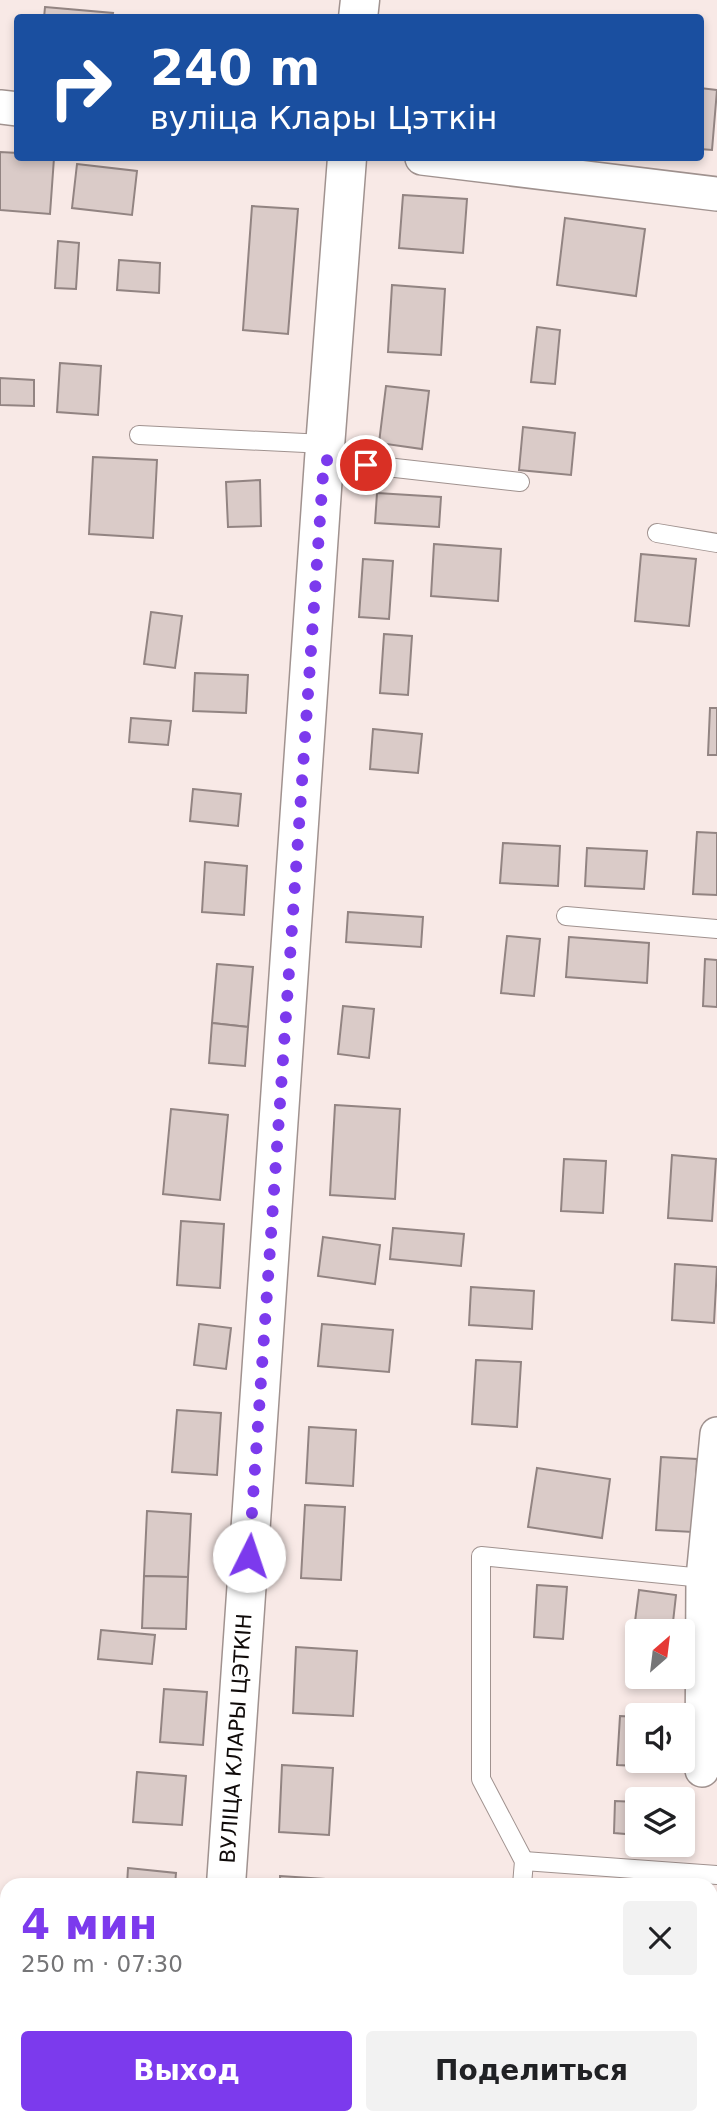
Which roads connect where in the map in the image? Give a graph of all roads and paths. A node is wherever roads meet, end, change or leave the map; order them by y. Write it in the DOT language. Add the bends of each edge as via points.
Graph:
graph roads {
  1 [pos="347,161"];
  2 [pos="447,161"];
  3 [pos="717,194"];
  4 [pos="139,435"];
  5 [pos="324,452"];
  6 [pos="520,482"];
  7 [pos="657,533"];
  8 [pos="717,543"];
  9 [pos="566,916"];
  10 [pos="717,929"];
  11 [pos="717,1434"];
  12 [pos="703,1578"];
  13 [pos="702,1770"];
  14 [pos="524,1861"];
  15 [pos="717,1875"];
  16 [pos="226,1878"];
  17 [pos="523,1878"];
  1 -- 5 [label="street, ВУЛІЦА КЛАРЫ ЦЭТКІН"];
  2 -- 3 [label="street"];
  4 -- 5 [label="lane"];
  5 -- 6 [label="lane"];
  5 -- 16 [label="street, ВУЛІЦА КЛАРЫ ЦЭТКІН"];
  7 -- 8 [label="lane"];
  9 -- 10 [label="lane"];
  11 -- 12 [label="street"];
  12 -- 13 [label="street"];
  12 -- 14 [label="lane" via="481,1556 481,1779"];
  14 -- 15 [label="lane"];
  14 -- 17 [label="lane"];
}
